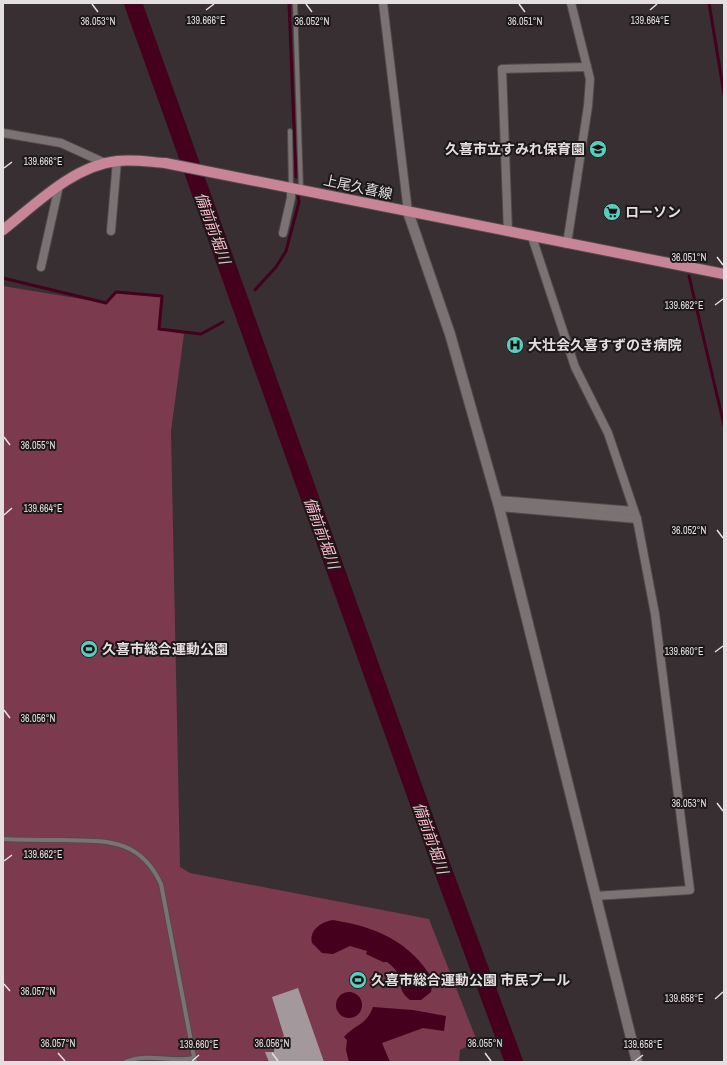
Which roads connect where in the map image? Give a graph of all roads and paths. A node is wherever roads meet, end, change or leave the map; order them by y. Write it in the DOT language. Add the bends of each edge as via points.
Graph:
graph roads {
  1 [pos="295,3"];
  2 [pos="383,3"];
  3 [pos="571,3"];
  4 [pos="588,67"];
  5 [pos="290,131"];
  6 [pos="3,134"];
  7 [pos="117,161"];
  8 [pos="105,163"];
  9 [pos="59,186"];
  10 [pos="296,189"];
  11 [pos="408,212"];
  12 [pos="3,230"];
  13 [pos="112,231"];
  14 [pos="508,232"];
  15 [pos="283,233"];
  16 [pos="532,237"];
  17 [pos="567,244"];
  18 [pos="41,267"];
  19 [pos="724,274"];
  20 [pos="498,503"];
  21 [pos="636,515"];
  22 [pos="3,840"];
  23 [pos="595,896"];
  24 [pos="194,1060"];
  25 [pos="177,1061"];
  26 [pos="125,1062"];
  27 [pos="637,1062"];
  1 -- 10 [label="lane"];
  2 -- 11 [label="street"];
  3 -- 4 [label="street"];
  4 -- 14 [label="street" via="502,69"];
  4 -- 17 [label="street" via="588,106"];
  5 -- 10 [label="lane"];
  6 -- 8 [label="street" via="61,143"];
  7 -- 8 [label="main road, 上尾久喜線"];
  7 -- 10 [label="main road, 上尾久喜線" via="179,166"];
  7 -- 13 [label="street"];
  8 -- 9 [label="main road, 上尾久喜線" via="74,176"];
  9 -- 12 [label="main road, 上尾久喜線"];
  9 -- 18 [label="street"];
  10 -- 11 [label="main road, 上尾久喜線"];
  10 -- 15 [label="street" via="291,198"];
  11 -- 14 [label="main road, 上尾久喜線"];
  11 -- 20 [label="street" via="450,334"];
  14 -- 16 [label="main road, 上尾久喜線"];
  16 -- 17 [label="main road, 上尾久喜線"];
  16 -- 21 [label="street" via="575,367 608,433"];
  17 -- 19 [label="main road, 上尾久喜線"];
  20 -- 21 [label="street"];
  20 -- 23 [label="street"];
  21 -- 23 [label="street" via="655,614 690,890"];
  22 -- 24 [label="lane" via="107,841 133,850 155,872 162,891"];
  23 -- 27 [label="street"];
  24 -- 25 [label="lane"];
  25 -- 26 [label="lane" via="147,1056"];
}
